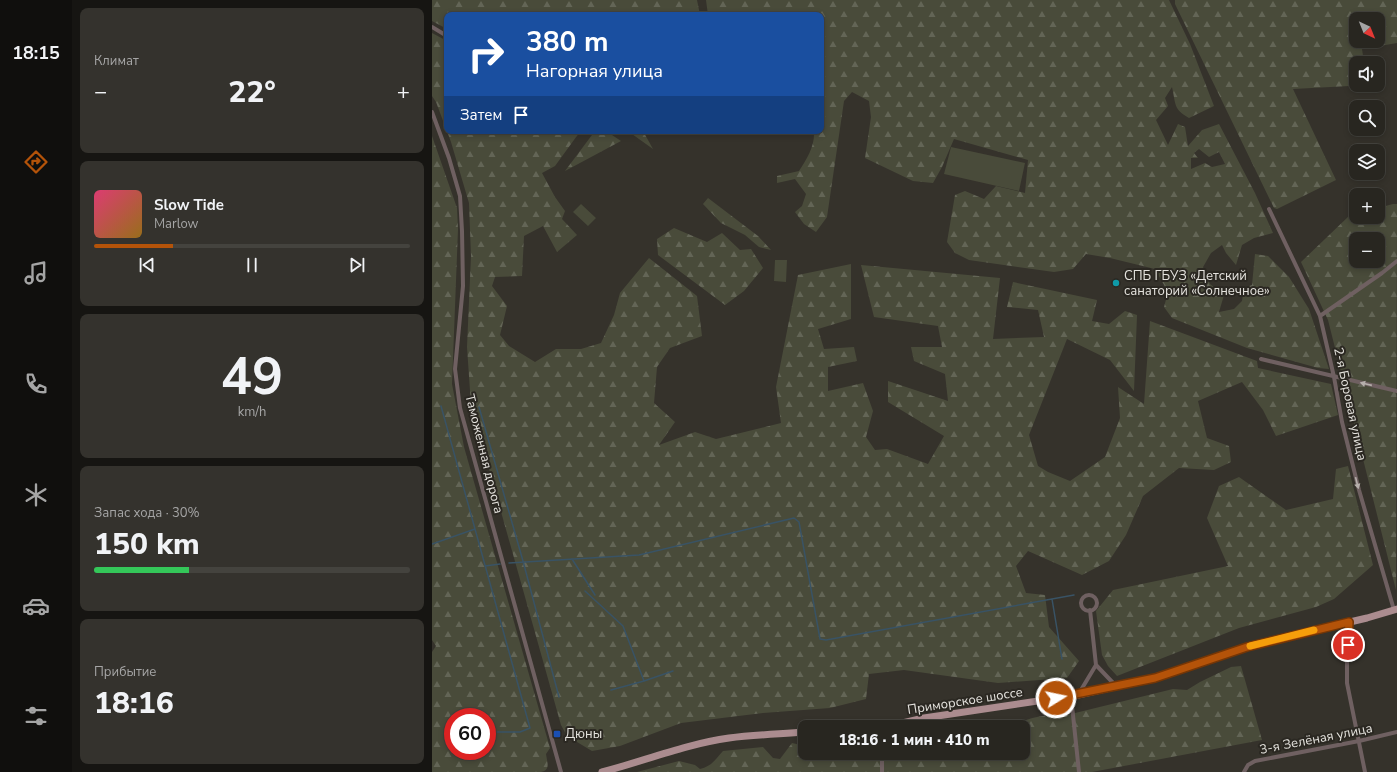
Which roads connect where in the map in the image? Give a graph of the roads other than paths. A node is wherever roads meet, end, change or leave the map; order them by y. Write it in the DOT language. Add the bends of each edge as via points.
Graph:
graph roads {
  1 [pos="432,27"];
  2 [pos="444,34"];
  3 [pos="432,112"];
  4 [pos="1269,210"];
  5 [pos="1397,261"];
  6 [pos="1320,316"];
  7 [pos="1261,359"];
  8 [pos="1334,377"];
  9 [pos="1397,391"];
  10 [pos="1090,610"];
  11 [pos="1395,610"];
  12 [pos="1349,622"];
  13 [pos="1096,665"];
  14 [pos="1116,686"];
  15 [pos="1074,695"];
  16 [pos="915,720"];
  17 [pos="1397,732"];
  18 [pos="798,733"];
  19 [pos="1359,741"];
  20 [pos="882,760"];
  21 [pos="561,772"];
  22 [pos="602,772"];
  23 [pos="882,772"];
  24 [pos="1079,772"];
  25 [pos="1244,772"];
  26 [pos="1365,772"];
  1 -- 2 [label="street"];
  3 -- 21 [label="street, Таможенная дорога" via="460,196 463,286 456,369 460,408"];
  4 -- 6 [label="street, 2-я Боровая улица"];
  5 -- 6 [label="street"];
  6 -- 8 [label="street, 2-я Боровая улица"];
  7 -- 8 [label="street"];
  9 -- 8 [label="street, one-way"];
  8 -- 11 [label="street, 2-я Боровая улица, one-way" via="1359,490"];
  10 -- 10 [label="street" via="1096,607 1097,602 1094,596 1088,595 1082,598 1081,603 1084,609"];
  10 -- 13 [label="street"];
  11 -- 12 [label="main road, Приморское шоссе"];
  12 -- 14 [label="main road, Приморское шоссе" via="1247,647 1155,678"];
  12 -- 19 [label="street" via="1347,683"];
  13 -- 14 [label="street"];
  13 -- 15 [label="street"];
  14 -- 15 [label="main road, Приморское шоссе"];
  15 -- 16 [label="main road, Приморское шоссе"];
  15 -- 24 [label="street"];
  17 -- 19 [label="street, 3-я Зелёная улица"];
  18 -- 22 [label="main road" via="728,738"];
  19 -- 25 [label="street, 3-я Зелёная улица" via="1255,761 1248,765"];
  19 -- 26 [label="street"];
  20 -- 23 [label="street"];
}
